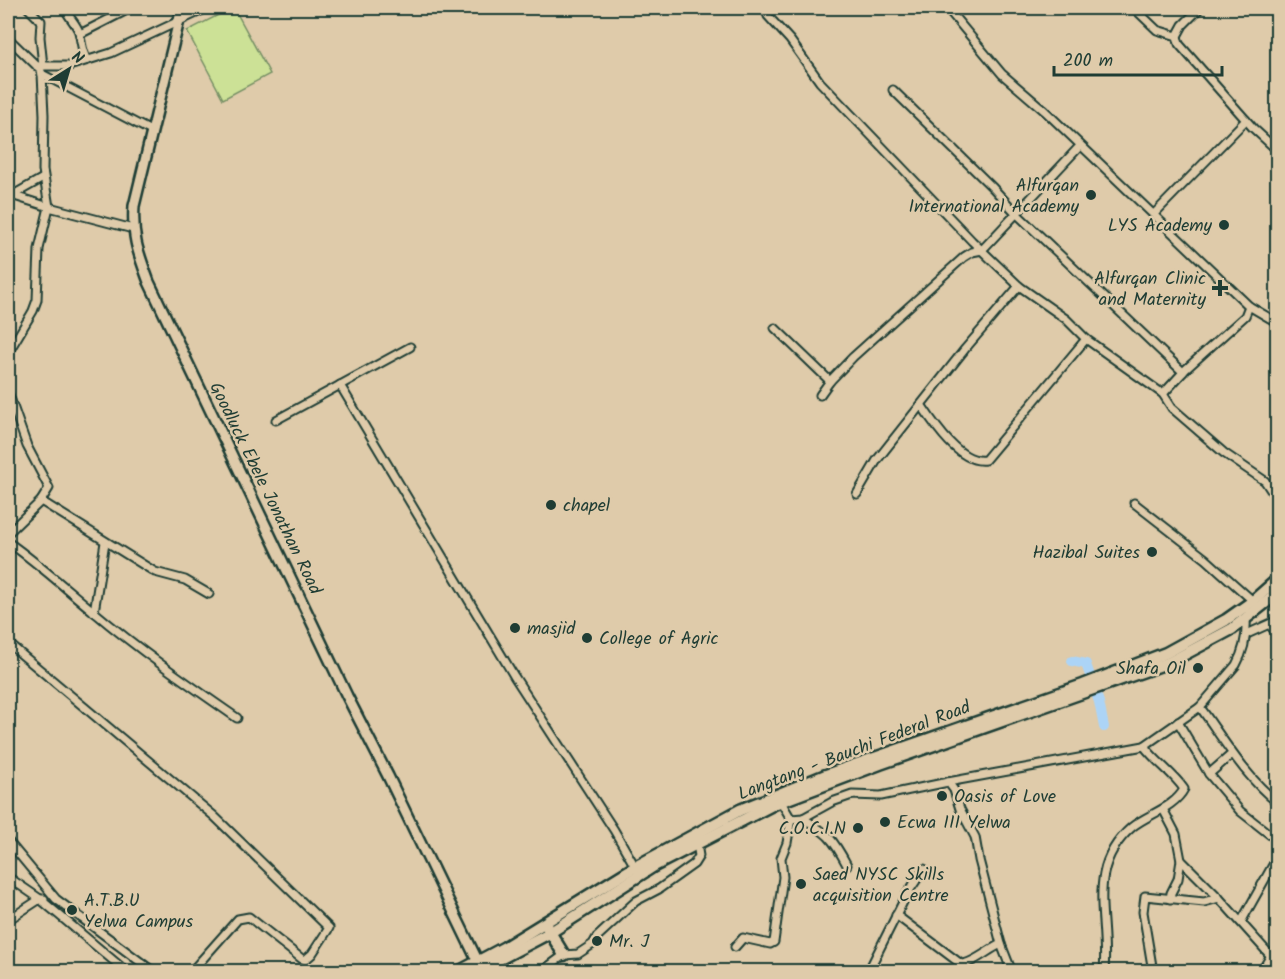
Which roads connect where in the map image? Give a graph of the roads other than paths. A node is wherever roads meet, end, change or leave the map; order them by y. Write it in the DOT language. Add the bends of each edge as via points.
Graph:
graph roads {
  1 [pos="28,8"];
  2 [pos="65,8"];
  3 [pos="130,8"];
  4 [pos="182,8"];
  5 [pos="207,8"];
  6 [pos="765,8"];
  7 [pos="947,8"];
  8 [pos="1134,8"];
  9 [pos="1200,8"];
  10 [pos="180,19"];
  11 [pos="80,34"];
  12 [pos="1177,36"];
  13 [pos="8,38"];
  14 [pos="87,60"];
  15 [pos="41,69"];
  16 [pos="892,90"];
  17 [pos="1246,120"];
  18 [pos="151,132"];
  19 [pos="1080,146"];
  20 [pos="1278,151"];
  21 [pos="43,177"];
  22 [pos="10,194"];
  23 [pos="49,207"];
  24 [pos="1017,214"];
  25 [pos="1154,214"];
  26 [pos="133,229"];
  27 [pos="982,250"];
  28 [pos="1019,286"];
  29 [pos="1249,306"];
  30 [pos="1278,323"];
  31 [pos="775,328"];
  32 [pos="1086,339"];
  33 [pos="410,347"];
  34 [pos="8,353"];
  35 [pos="1183,372"];
  36 [pos="830,381"];
  37 [pos="340,385"];
  38 [pos="8,392"];
  39 [pos="1163,394"];
  40 [pos="820,395"];
  41 [pos="922,406"];
  42 [pos="276,420"];
  43 [pos="857,494"];
  44 [pos="41,501"];
  45 [pos="1278,501"];
  46 [pos="1134,503"];
  47 [pos="8,532"];
  48 [pos="8,542"];
  49 [pos="105,542"];
  50 [pos="1278,579"];
  51 [pos="1278,593"];
  52 [pos="209,594"];
  53 [pos="1253,601"];
  54 [pos="94,612"];
  55 [pos="1246,618"];
  56 [pos="1278,620"];
  57 [pos="1270,625"];
  58 [pos="1247,633"];
  59 [pos="1278,635"];
  60 [pos="8,643"];
  61 [pos="1099,683"];
  62 [pos="1083,689"];
  63 [pos="1200,707"];
  64 [pos="237,718"];
  65 [pos="1178,722"];
  66 [pos="1144,746"];
  67 [pos="1232,754"];
  68 [pos="1209,774"];
  69 [pos="948,782"];
  70 [pos="781,802"];
  71 [pos="1278,803"];
  72 [pos="1164,809"];
  73 [pos="803,818"];
  74 [pos="791,819"];
  75 [pos="8,841"];
  76 [pos="1278,841"];
  77 [pos="697,844"];
  78 [pos="1278,856"];
  79 [pos="1182,860"];
  80 [pos="847,865"];
  81 [pos="924,869"];
  82 [pos="638,871"];
  83 [pos="8,877"];
  84 [pos="56,898"];
  85 [pos="1219,898"];
  86 [pos="40,899"];
  87 [pos="1170,899"];
  88 [pos="896,915"];
  89 [pos="8,920"];
  90 [pos="1241,922"];
  91 [pos="547,928"];
  92 [pos="1001,944"];
  93 [pos="735,947"];
  94 [pos="564,955"];
  95 [pos="1270,957"];
  96 [pos="1278,963"];
  97 [pos="476,967"];
  98 [pos="127,972"];
  99 [pos="154,972"];
  100 [pos="191,972"];
  101 [pos="458,972"];
  102 [pos="541,972"];
  103 [pos="868,972"];
  104 [pos="1012,972"];
  105 [pos="1104,972"];
  106 [pos="1154,972"];
  107 [pos="1261,972"];
  1 -- 15 [label="street" via="41,21"];
  2 -- 11 [label="street"];
  3 -- 11 [label="street"];
  4 -- 10 [label="main road, Goodluck Ebele Jonathan Road"];
  5 -- 10 [label="street"];
  6 -- 27 [label="street" via="831,95"];
  7 -- 19 [label="street" via="1002,74"];
  8 -- 12 [label="street" via="1157,30"];
  9 -- 12 [label="street"];
  10 -- 14 [label="street" via="111,53"];
  10 -- 18 [label="main road, Goodluck Ebele Jonathan Road"];
  11 -- 14 [label="street" via="81,50"];
  12 -- 17 [label="street" via="1179,44"];
  13 -- 15 [label="street"];
  14 -- 15 [label="street"];
  15 -- 18 [label="street"];
  15 -- 21 [label="street"];
  16 -- 24 [label="street"];
  17 -- 20 [label="street"];
  17 -- 25 [label="street"];
  18 -- 26 [label="main road, Goodluck Ebele Jonathan Road" via="134,206"];
  19 -- 24 [label="street"];
  19 -- 25 [label="street"];
  21 -- 22 [label="street"];
  21 -- 23 [label="street"];
  22 -- 23 [label="street"];
  23 -- 26 [label="street"];
  23 -- 34 [label="street" via="39,249 37,300"];
  24 -- 27 [label="street"];
  24 -- 35 [label="street"];
  25 -- 29 [label="street"];
  26 -- 97 [label="main road, Goodluck Ebele Jonathan Road" via="136,246 164,313"];
  27 -- 28 [label="street"];
  27 -- 36 [label="street" via="964,257"];
  28 -- 32 [label="street" via="1066,319"];
  28 -- 41 [label="street"];
  29 -- 30 [label="street"];
  29 -- 35 [label="street" via="1245,316"];
  31 -- 36 [label="street"];
  32 -- 39 [label="street"];
  32 -- 41 [label="street" via="985,460 978,461 960,452"];
  33 -- 37 [label="street"];
  35 -- 39 [label="street"];
  36 -- 40 [label="street"];
  37 -- 42 [label="street"];
  37 -- 82 [label="street" via="514,676"];
  38 -- 44 [label="street" via="27,446 49,488"];
  39 -- 45 [label="street" via="1172,408 1224,453 1265,481"];
  41 -- 43 [label="street" via="877,460"];
  44 -- 47 [label="street"];
  44 -- 49 [label="street"];
  46 -- 53 [label="street"];
  48 -- 54 [label="street"];
  49 -- 52 [label="street" via="155,572 185,580"];
  49 -- 54 [label="street"];
  50 -- 53 [label="main road"];
  51 -- 55 [label="main road"];
  53 -- 61 [label="main road" via="1178,647"];
  54 -- 64 [label="street"];
  55 -- 58 [label="street"];
  55 -- 61 [label="main road" via="1183,656"];
  56 -- 57 [label="street"];
  57 -- 58 [label="street"];
  57 -- 59 [label="street"];
  58 -- 63 [label="street" via="1236,665"];
  60 -- 100 [label="street" via="207,810 329,928 305,960 249,917 242,917"];
  61 -- 62 [label="main road"];
  62 -- 70 [label="main road"];
  62 -- 82 [label="main road, Langtang - Bauchi Federal Road" via="775,794 702,829"];
  63 -- 65 [label="street"];
  63 -- 67 [label="street"];
  65 -- 66 [label="street"];
  65 -- 68 [label="street"];
  66 -- 69 [label="street"];
  66 -- 72 [label="street" via="1184,789"];
  67 -- 68 [label="street"];
  67 -- 71 [label="street"];
  68 -- 76 [label="street" via="1240,811"];
  69 -- 73 [label="street" via="881,796 852,795"];
  69 -- 92 [label="street" via="975,837"];
  70 -- 74 [label="street"];
  70 -- 77 [label="main road"];
  72 -- 79 [label="street"];
  72 -- 105 [label="street" via="1133,827 1106,861 1102,882"];
  73 -- 74 [label="street"];
  73 -- 80 [label="street" via="827,833"];
  74 -- 93 [label="street" via="781,858 783,877 774,942 743,938"];
  75 -- 84 [label="street"];
  77 -- 82 [label="main road"];
  77 -- 94 [label="street" via="699,856 694,864 636,900 593,944 578,954"];
  78 -- 90 [label="street"];
  79 -- 85 [label="street"];
  79 -- 87 [label="street"];
  81 -- 88 [label="street"];
  82 -- 91 [label="main road"];
  83 -- 86 [label="street"];
  84 -- 86 [label="street"];
  84 -- 99 [label="street"];
  85 -- 87 [label="street" via="1204,902"];
  85 -- 90 [label="street"];
  86 -- 89 [label="street"];
  86 -- 98 [label="street"];
  87 -- 106 [label="street" via="1145,897 1143,912"];
  88 -- 92 [label="street" via="961,964 968,964"];
  88 -- 103 [label="street"];
  90 -- 95 [label="street"];
  91 -- 94 [label="main road"];
  91 -- 97 [label="main road"];
  92 -- 104 [label="street"];
  94 -- 102 [label="street"];
  95 -- 96 [label="street"];
  95 -- 107 [label="street"];
  97 -- 101 [label="main road"];
}
